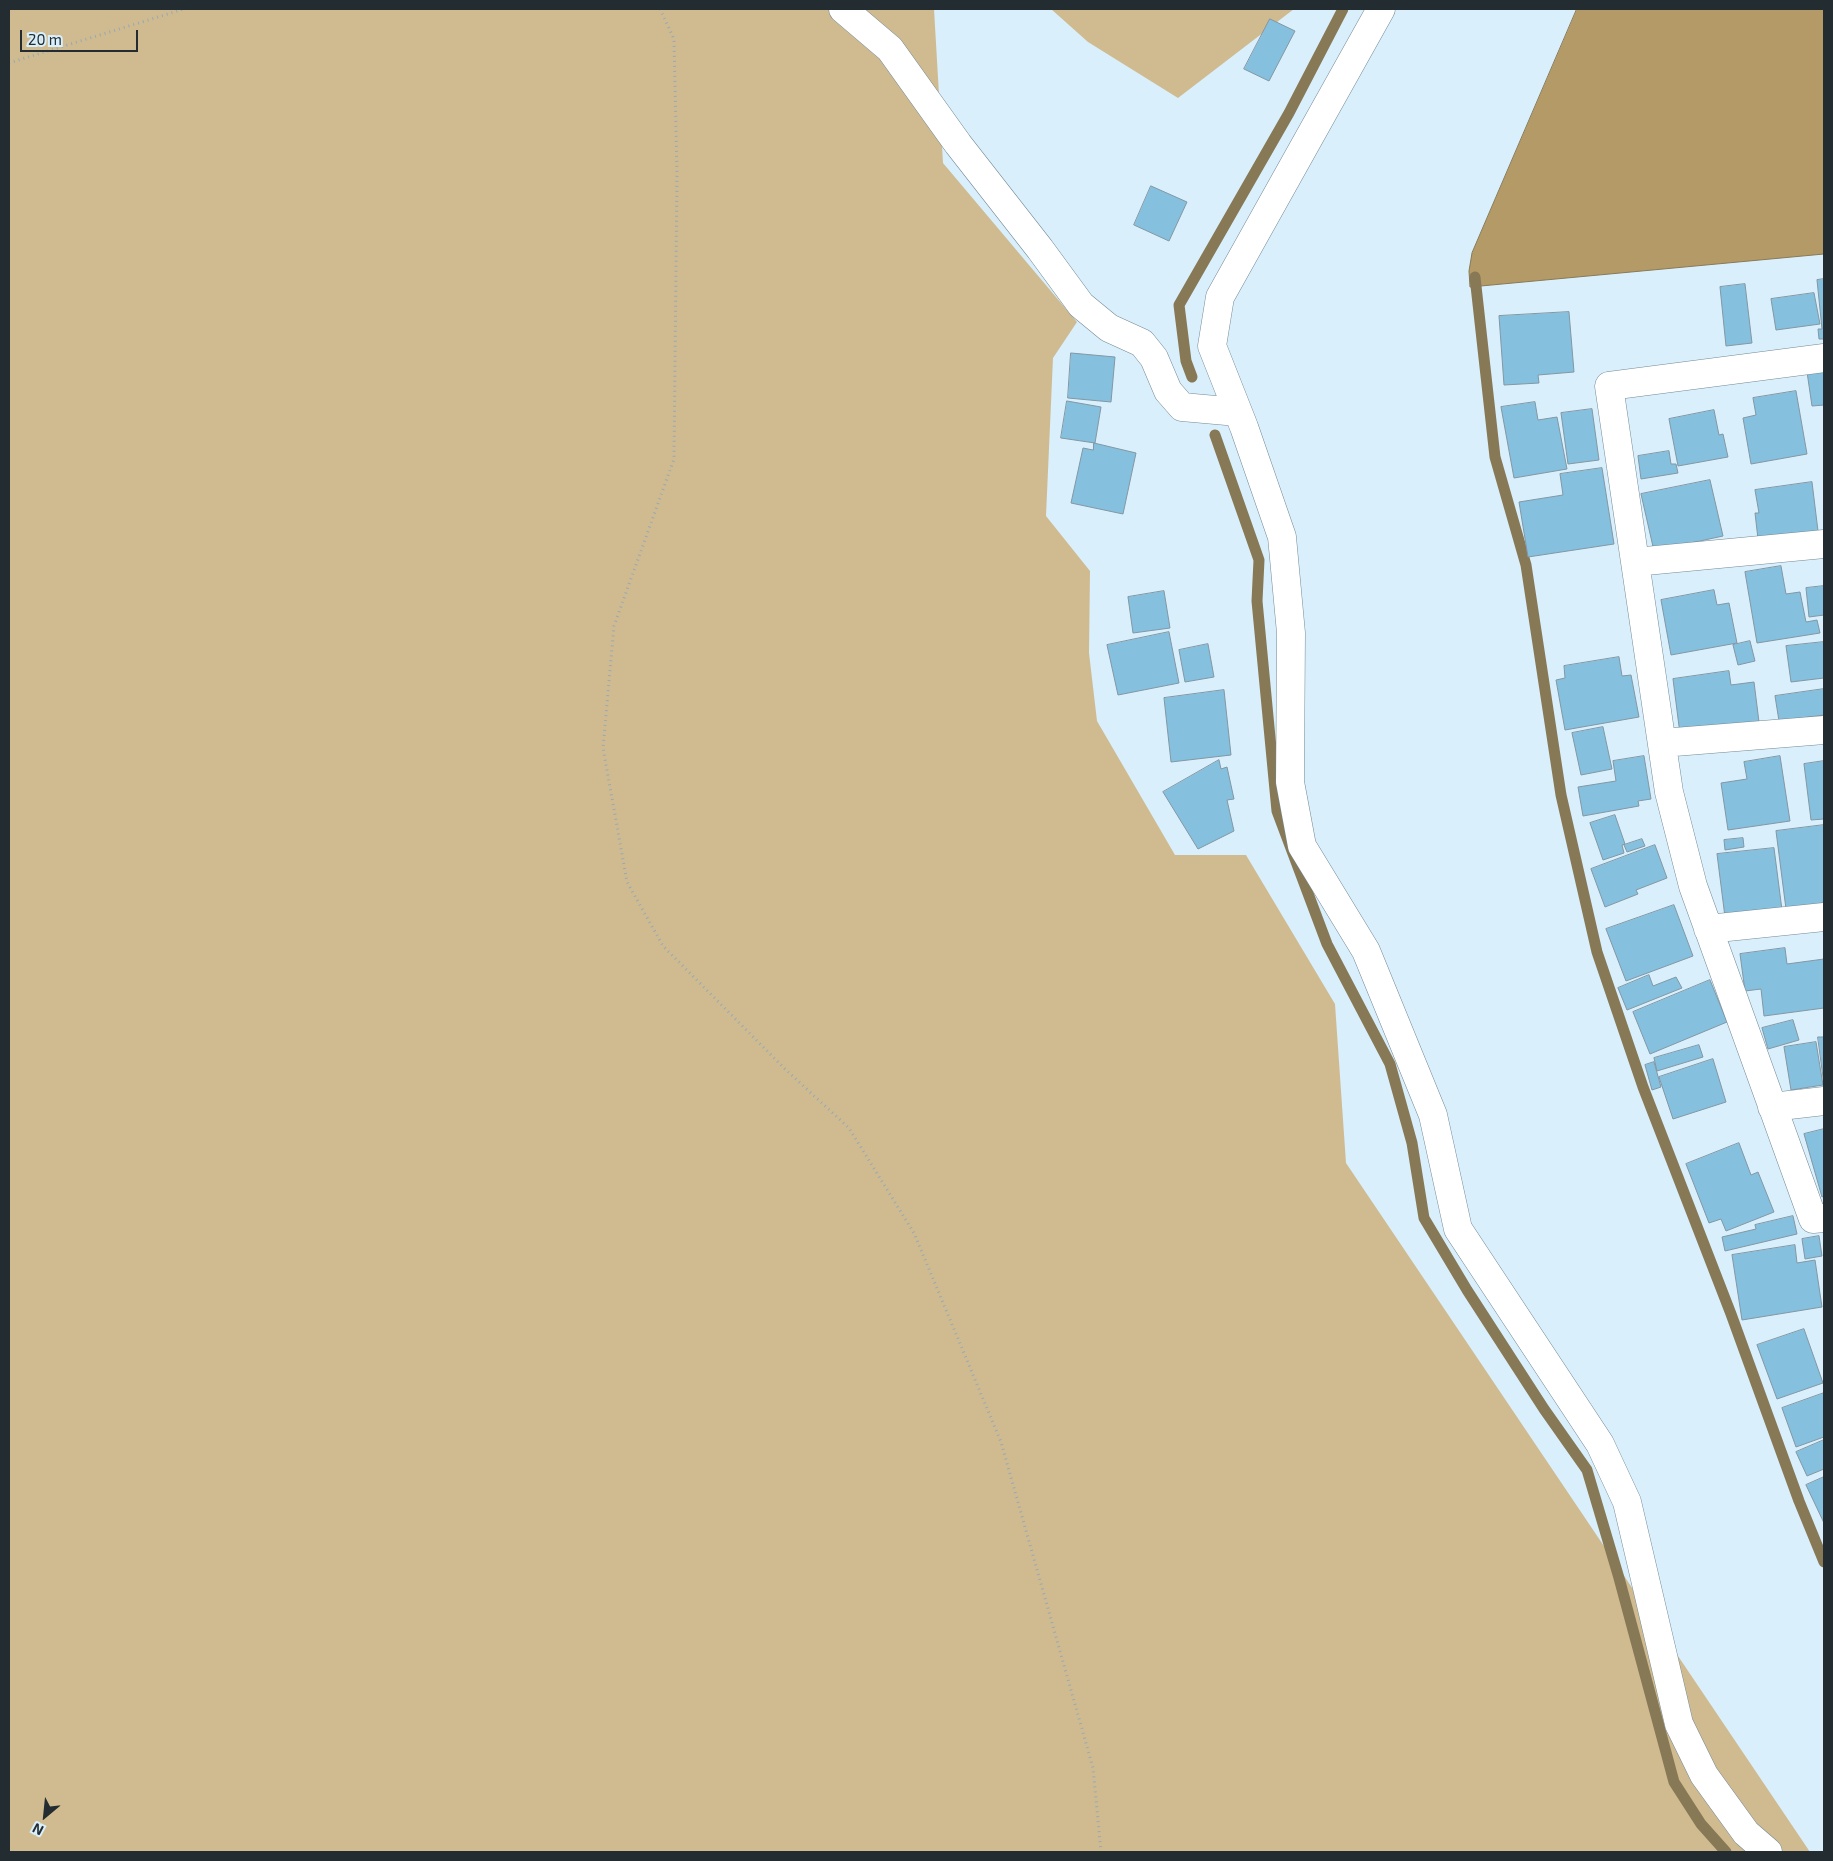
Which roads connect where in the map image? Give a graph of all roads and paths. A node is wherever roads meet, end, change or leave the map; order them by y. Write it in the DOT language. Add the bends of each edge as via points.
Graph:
graph roads {
  1 [pos="184,9"];
  2 [pos="660,9"];
  3 [pos="843,9"];
  4 [pos="1381,9"];
  5 [pos="9,63"];
  6 [pos="1824,358"];
  7 [pos="1238,412"];
  8 [pos="1824,544"];
  9 [pos="1635,562"];
  10 [pos="1824,730"];
  11 [pos="1662,743"];
  12 [pos="1824,918"];
  13 [pos="1708,929"];
  14 [pos="1824,1101"];
  15 [pos="1772,1106"];
  16 [pos="1824,1218"];
  17 [pos="1101,1852"];
  18 [pos="1768,1852"];
  1 -- 5 [label="path"];
  2 -- 17 [label="path" via="674,39 677,174 674,459 614,626 604,748 627,882 663,946 785,1069 850,1128 914,1233 1001,1442 1093,1768"];
  3 -- 7 [label="street" via="890,49 1081,305 1109,328 1142,343 1154,358 1168,391 1182,407"];
  4 -- 7 [label="street" via="1220,297 1212,346"];
  6 -- 9 [label="street" via="1609,386"];
  7 -- 18 [label="street" via="1282,537 1291,633 1290,782 1302,846 1370,960 1433,1115 1458,1229 1600,1444 1627,1502 1679,1724 1704,1775 1746,1832"];
  8 -- 9 [label="street"];
  9 -- 11 [label="street"];
  10 -- 11 [label="street"];
  11 -- 13 [label="street" via="1669,792 1693,886"];
  12 -- 13 [label="street"];
  13 -- 15 [label="street"];
  14 -- 15 [label="street"];
  15 -- 16 [label="street" via="1813,1219"];
}
